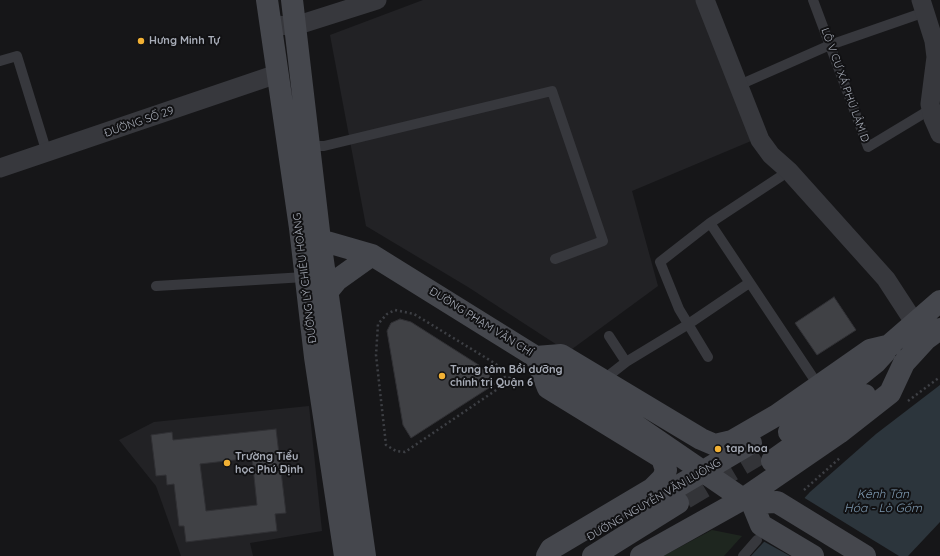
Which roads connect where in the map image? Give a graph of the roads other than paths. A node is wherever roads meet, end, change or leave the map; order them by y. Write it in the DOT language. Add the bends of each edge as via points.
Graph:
graph roads {
  1 [pos="267,0"];
  2 [pos="292,0"];
  3 [pos="377,0"];
  4 [pos="705,0"];
  5 [pos="813,0"];
  6 [pos="923,3"];
  7 [pos="271,25"];
  8 [pos="295,26"];
  9 [pos="830,45"];
  10 [pos="0,61"];
  11 [pos="277,74"];
  12 [pos="737,86"];
  13 [pos="931,109"];
  14 [pos="940,134"];
  15 [pos="309,146"];
  16 [pos="47,153"];
  17 [pos="0,168"];
  18 [pos="790,171"];
  19 [pos="710,223"];
  20 [pos="300,228"];
  21 [pos="320,240"];
  22 [pos="372,255"];
  23 [pos="555,259"];
  24 [pos="305,277"];
  25 [pos="749,283"];
  26 [pos="156,286"];
  27 [pos="328,291"];
  28 [pos="940,301"];
  29 [pos="914,322"];
  30 [pos="687,325"];
  31 [pos="940,329"];
  32 [pos="610,336"];
  33 [pos="891,344"];
  34 [pos="528,351"];
  35 [pos="708,357"];
  36 [pos="626,362"];
  37 [pos="904,363"];
  38 [pos="603,380"];
  39 [pos="818,385"];
  40 [pos="703,472"];
  41 [pos="747,501"];
  42 [pos="759,532"];
  43 [pos="345,556"];
  44 [pos="365,556"];
  45 [pos="547,556"];
  46 [pos="560,556"];
  47 [pos="593,556"];
  48 [pos="613,556"];
  49 [pos="641,556"];
  50 [pos="743,556"];
  51 [pos="813,556"];
  52 [pos="865,556"];
  1 -- 7 [label="main road, ĐƯỜNG LÝ CHIÊU HOÀNG"];
  2 -- 8 [label="main road, ĐƯỜNG LÝ CHIÊU HOÀNG"];
  3 -- 8 [label="street"];
  4 -- 12 [label="street"];
  5 -- 9 [label="lane, LÔ V CƯ XÁ PHÚ LÂM D"];
  6 -- 9 [label="lane"];
  6 -- 13 [label="street" via="936,57"];
  7 -- 8 [label="street"];
  7 -- 11 [label="main road, ĐƯỜNG LÝ CHIÊU HOÀNG"];
  8 -- 15 [label="main road, ĐƯỜNG LÝ CHIÊU HOÀNG"];
  9 -- 12 [label="lane"];
  9 -- 13 [label="lane, LÔ V CƯ XÁ PHÚ LÂM D" via="868,147"];
  10 -- 16 [label="lane" via="17,56"];
  11 -- 16 [label="street, ĐƯỜNG SỐ 29"];
  11 -- 20 [label="main road, ĐƯỜNG LÝ CHIÊU HOÀNG"];
  12 -- 18 [label="street" via="760,140 771,155"];
  13 -- 14 [label="street"];
  15 -- 21 [label="main road, ĐƯỜNG LÝ CHIÊU HOÀNG"];
  15 -- 23 [label="lane" via="324,146 552,91 602,241"];
  16 -- 17 [label="street, ĐƯỜNG SỐ 29"];
  18 -- 19 [label="lane"];
  18 -- 29 [label="street" via="886,279"];
  19 -- 25 [label="lane"];
  19 -- 30 [label="lane" via="660,262"];
  20 -- 21 [label="main road, ĐƯỜNG PHẠM VĂN CHÍ"];
  20 -- 24 [label="main road, ĐƯỜNG LÝ CHIÊU HOÀNG"];
  21 -- 22 [label="main road, ĐƯỜNG PHẠM VĂN CHÍ"];
  21 -- 27 [label="main road, ĐƯỜNG LÝ CHIÊU HOÀNG"];
  22 -- 27 [label="main road" via="337,280"];
  22 -- 34 [label="main road, ĐƯỜNG PHẠM VĂN CHÍ"];
  24 -- 26 [label="lane"];
  24 -- 43 [label="main road, ĐƯỜNG LÝ CHIÊU HOÀNG"];
  25 -- 30 [label="lane"];
  25 -- 39 [label="lane"];
  27 -- 44 [label="main road, ĐƯỜNG LÝ CHIÊU HOÀNG"];
  28 -- 29 [label="main road, ĐƯỜNG NGUYỄN VĂN LUÔNG"];
  29 -- 33 [label="main road, ĐƯỜNG NGUYỄN VĂN LUÔNG"];
  30 -- 35 [label="lane"];
  30 -- 36 [label="lane"];
  31 -- 37 [label="main road"];
  32 -- 36 [label="lane"];
  33 -- 37 [label="main road" via="875,363 762,460 885,381"];
  33 -- 39 [label="main road" via="870,350"];
  33 -- 40 [label="main road, ĐƯỜNG NGUYỄN VĂN LUÔNG" via="795,415"];
  34 -- 38 [label="main road" via="561,355"];
  34 -- 40 [label="main road, ĐƯỜNG PHẠM VĂN CHÍ"];
  34 -- 45 [label="main road" via="548,388 662,458 666,470 663,478 652,489 551,549"];
  36 -- 38 [label="lane"];
  37 -- 41 [label="main road" via="890,393"];
  38 -- 39 [label="main road" via="701,439 716,445 732,441 776,415"];
  40 -- 41 [label="main road, ĐƯỜNG PHẠM VĂN CHÍ"];
  40 -- 46 [label="main road, ĐƯỜNG NGUYỄN VĂN LUÔNG"];
  41 -- 42 [label="main road"];
  41 -- 49 [label="main road"];
  41 -- 52 [label="main road" via="777,502"];
  42 -- 50 [label="lane"];
  42 -- 51 [label="main road"];
  47 -- 48 [label="main road" via="690,504"];
}
